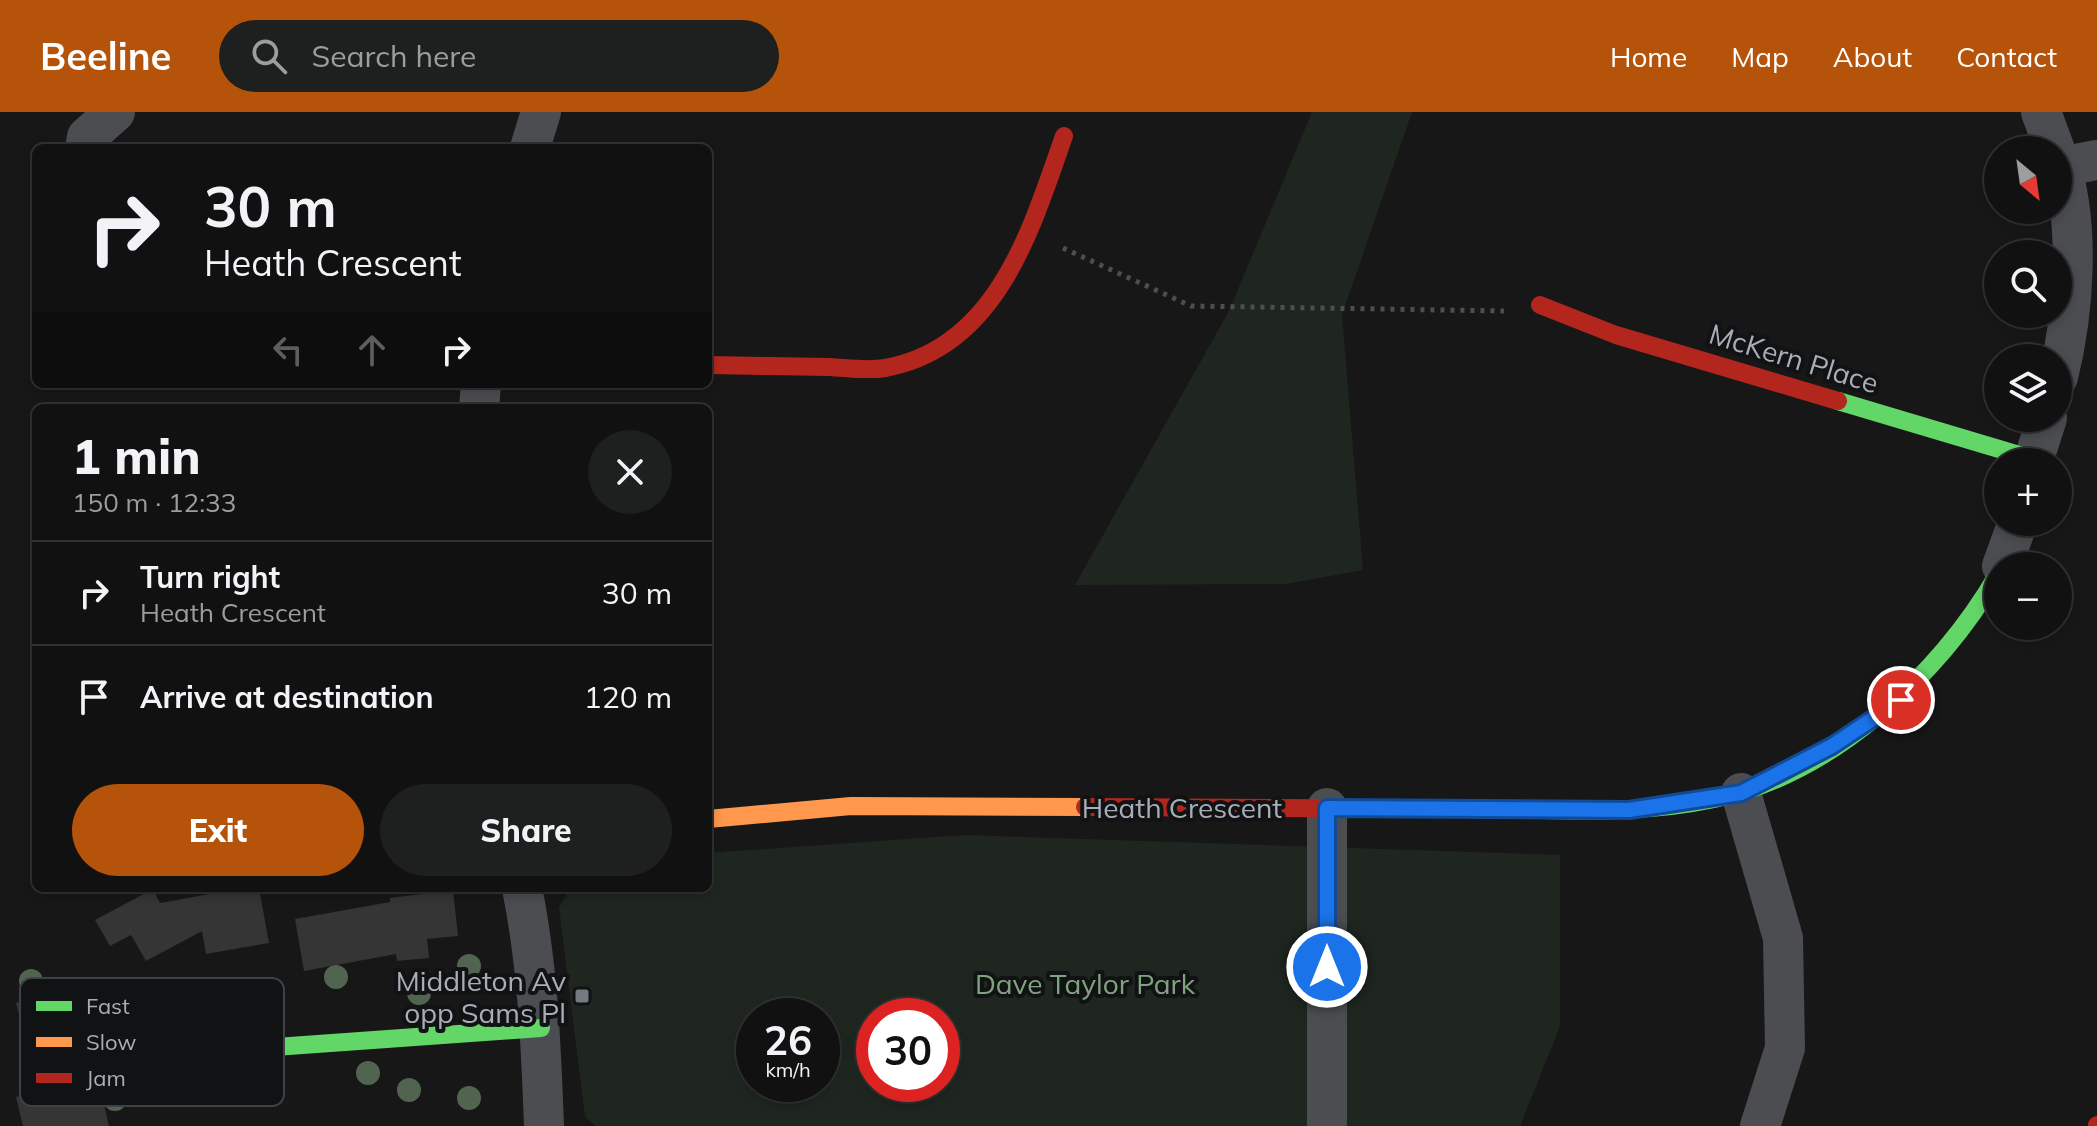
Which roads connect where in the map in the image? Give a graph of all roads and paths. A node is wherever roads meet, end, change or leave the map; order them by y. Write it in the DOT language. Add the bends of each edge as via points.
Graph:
graph roads {
  1 [pos="115,112"];
  2 [pos="541,112"];
  3 [pos="2041,112"];
  4 [pos="1064,136"];
  5 [pos="2055,136"];
  6 [pos="86,144"];
  7 [pos="531,144"];
  8 [pos="2071,224"];
  9 [pos="1030,233"];
  10 [pos="1540,305"];
  11 [pos="2065,344"];
  12 [pos="712,365"];
  13 [pos="1993,448"];
  14 [pos="1984,596"];
  15 [pos="1741,793"];
  16 [pos="1327,808"];
  17 [pos="712,819"];
  18 [pos="523,892"];
  19 [pos="541,1028"];
  20 [pos="284,1046"];
  21 [pos="544,1126"];
  22 [pos="1327,1126"];
  23 [pos="1760,1126"];
  1 -- 6 [label="street"];
  2 -- 7 [label="street"];
  3 -- 5 [label="street"];
  4 -- 9 [label="street"];
  8 -- 11 [label="street" via="2071,316"];
  9 -- 10 [label="path" via="1191,306 1510,311"];
  9 -- 12 [label="street" via="999,294 964,334 931,356 884,368"];
  10 -- 13 [label="street, McKern Place" via="1616,335"];
  14 -- 15 [label="street, Heath Crescent" via="1952,646 1901,700 1832,746"];
  15 -- 16 [label="street, Heath Crescent" via="1629,810"];
  15 -- 23 [label="street" via="1783,938 1785,1048"];
  16 -- 17 [label="street, Heath Crescent" via="851,806"];
  16 -- 22 [label="street"];
  18 -- 19 [label="street"];
  19 -- 20 [label="street"];
  19 -- 21 [label="street"];
}
